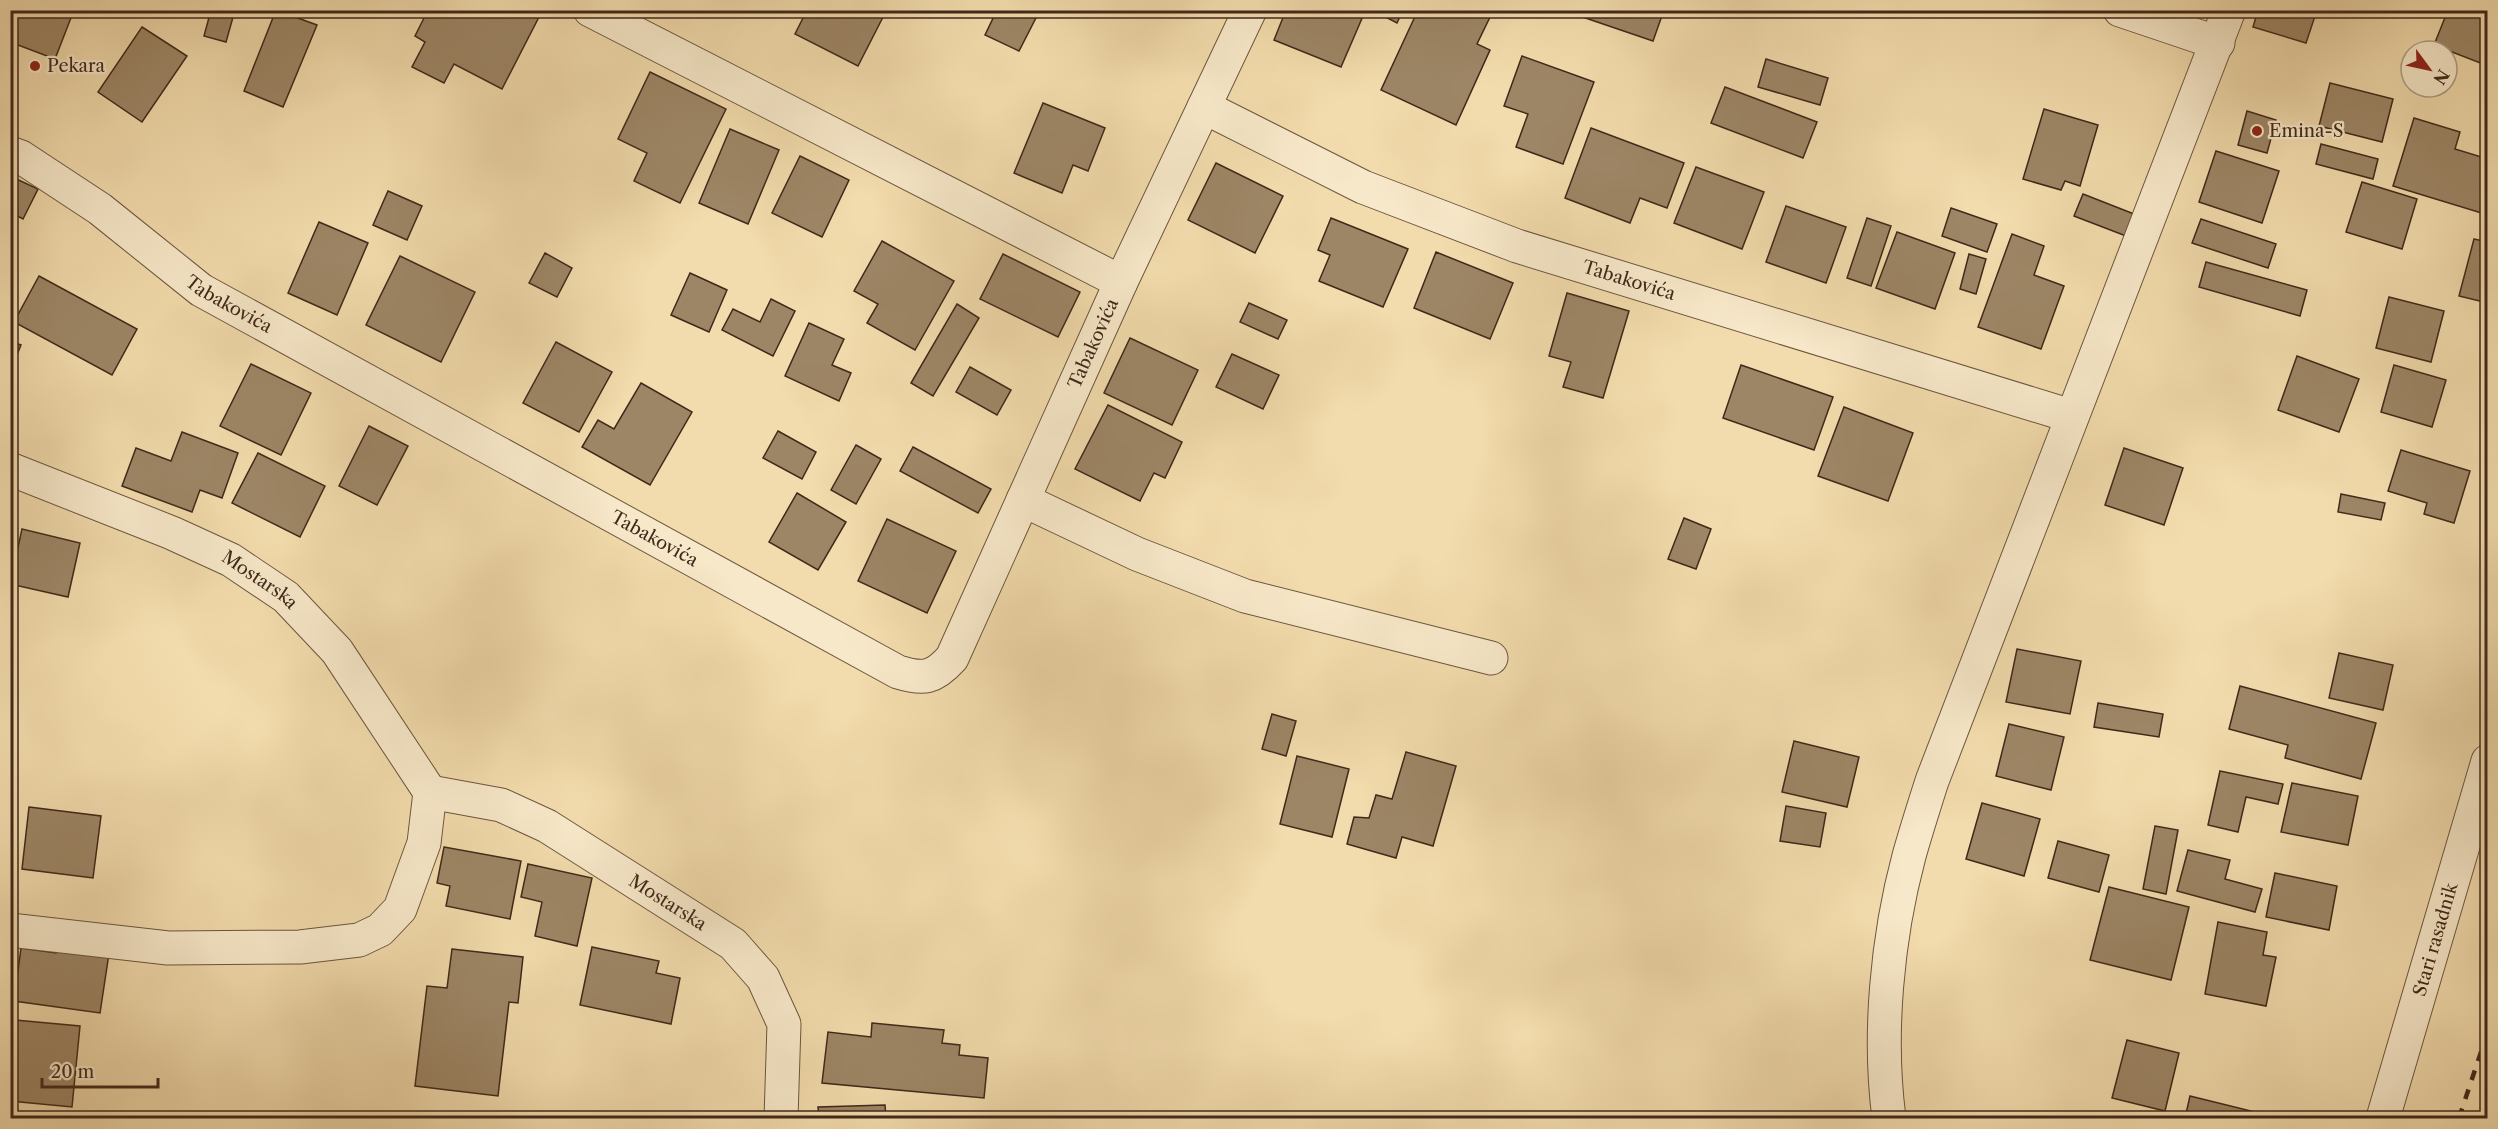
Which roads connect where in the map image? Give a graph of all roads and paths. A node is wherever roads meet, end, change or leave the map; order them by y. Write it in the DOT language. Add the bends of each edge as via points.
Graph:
graph roads {
  1 [pos="590,10"];
  2 [pos="1250,10"];
  3 [pos="2120,10"];
  4 [pos="2229,10"];
  5 [pos="2218,43"];
  6 [pos="1204,106"];
  7 [pos="10,153"];
  8 [pos="1121,282"];
  9 [pos="2071,416"];
  10 [pos="10,470"];
  11 [pos="1023,500"];
  12 [pos="1491,658"];
  13 [pos="2487,761"];
  14 [pos="430,792"];
  15 [pos="10,930"];
  16 [pos="781,1119"];
  17 [pos="1889,1119"];
  18 [pos="2383,1119"];
  1 -- 8 [label="street, Tabakovića"];
  2 -- 6 [label="street, Tabakovića"];
  3 -- 5 [label="street"];
  4 -- 5 [label="street"];
  5 -- 9 [label="street"];
  6 -- 8 [label="street, Tabakovića"];
  6 -- 9 [label="street, Tabakovića" via="1363,187 1517,246"];
  7 -- 11 [label="street, Tabakovića" via="100,209 201,290 898,672 930,676 952,658"];
  8 -- 11 [label="street, Tabakovića"];
  9 -- 17 [label="street" via="1932,782 1909,856 1895,921 1883,1040"];
  10 -- 14 [label="street, Mostarska" via="231,560 286,597 337,651"];
  11 -- 12 [label="street" via="1137,554 1245,596"];
  13 -- 18 [label="street, Stari rasadnik"];
  14 -- 15 [label="street" via="424,843 400,909 380,930 359,940 300,947 168,948"];
  14 -- 16 [label="street, Mostarska" via="501,805 547,825 733,944 763,978 784,1024"];
}
